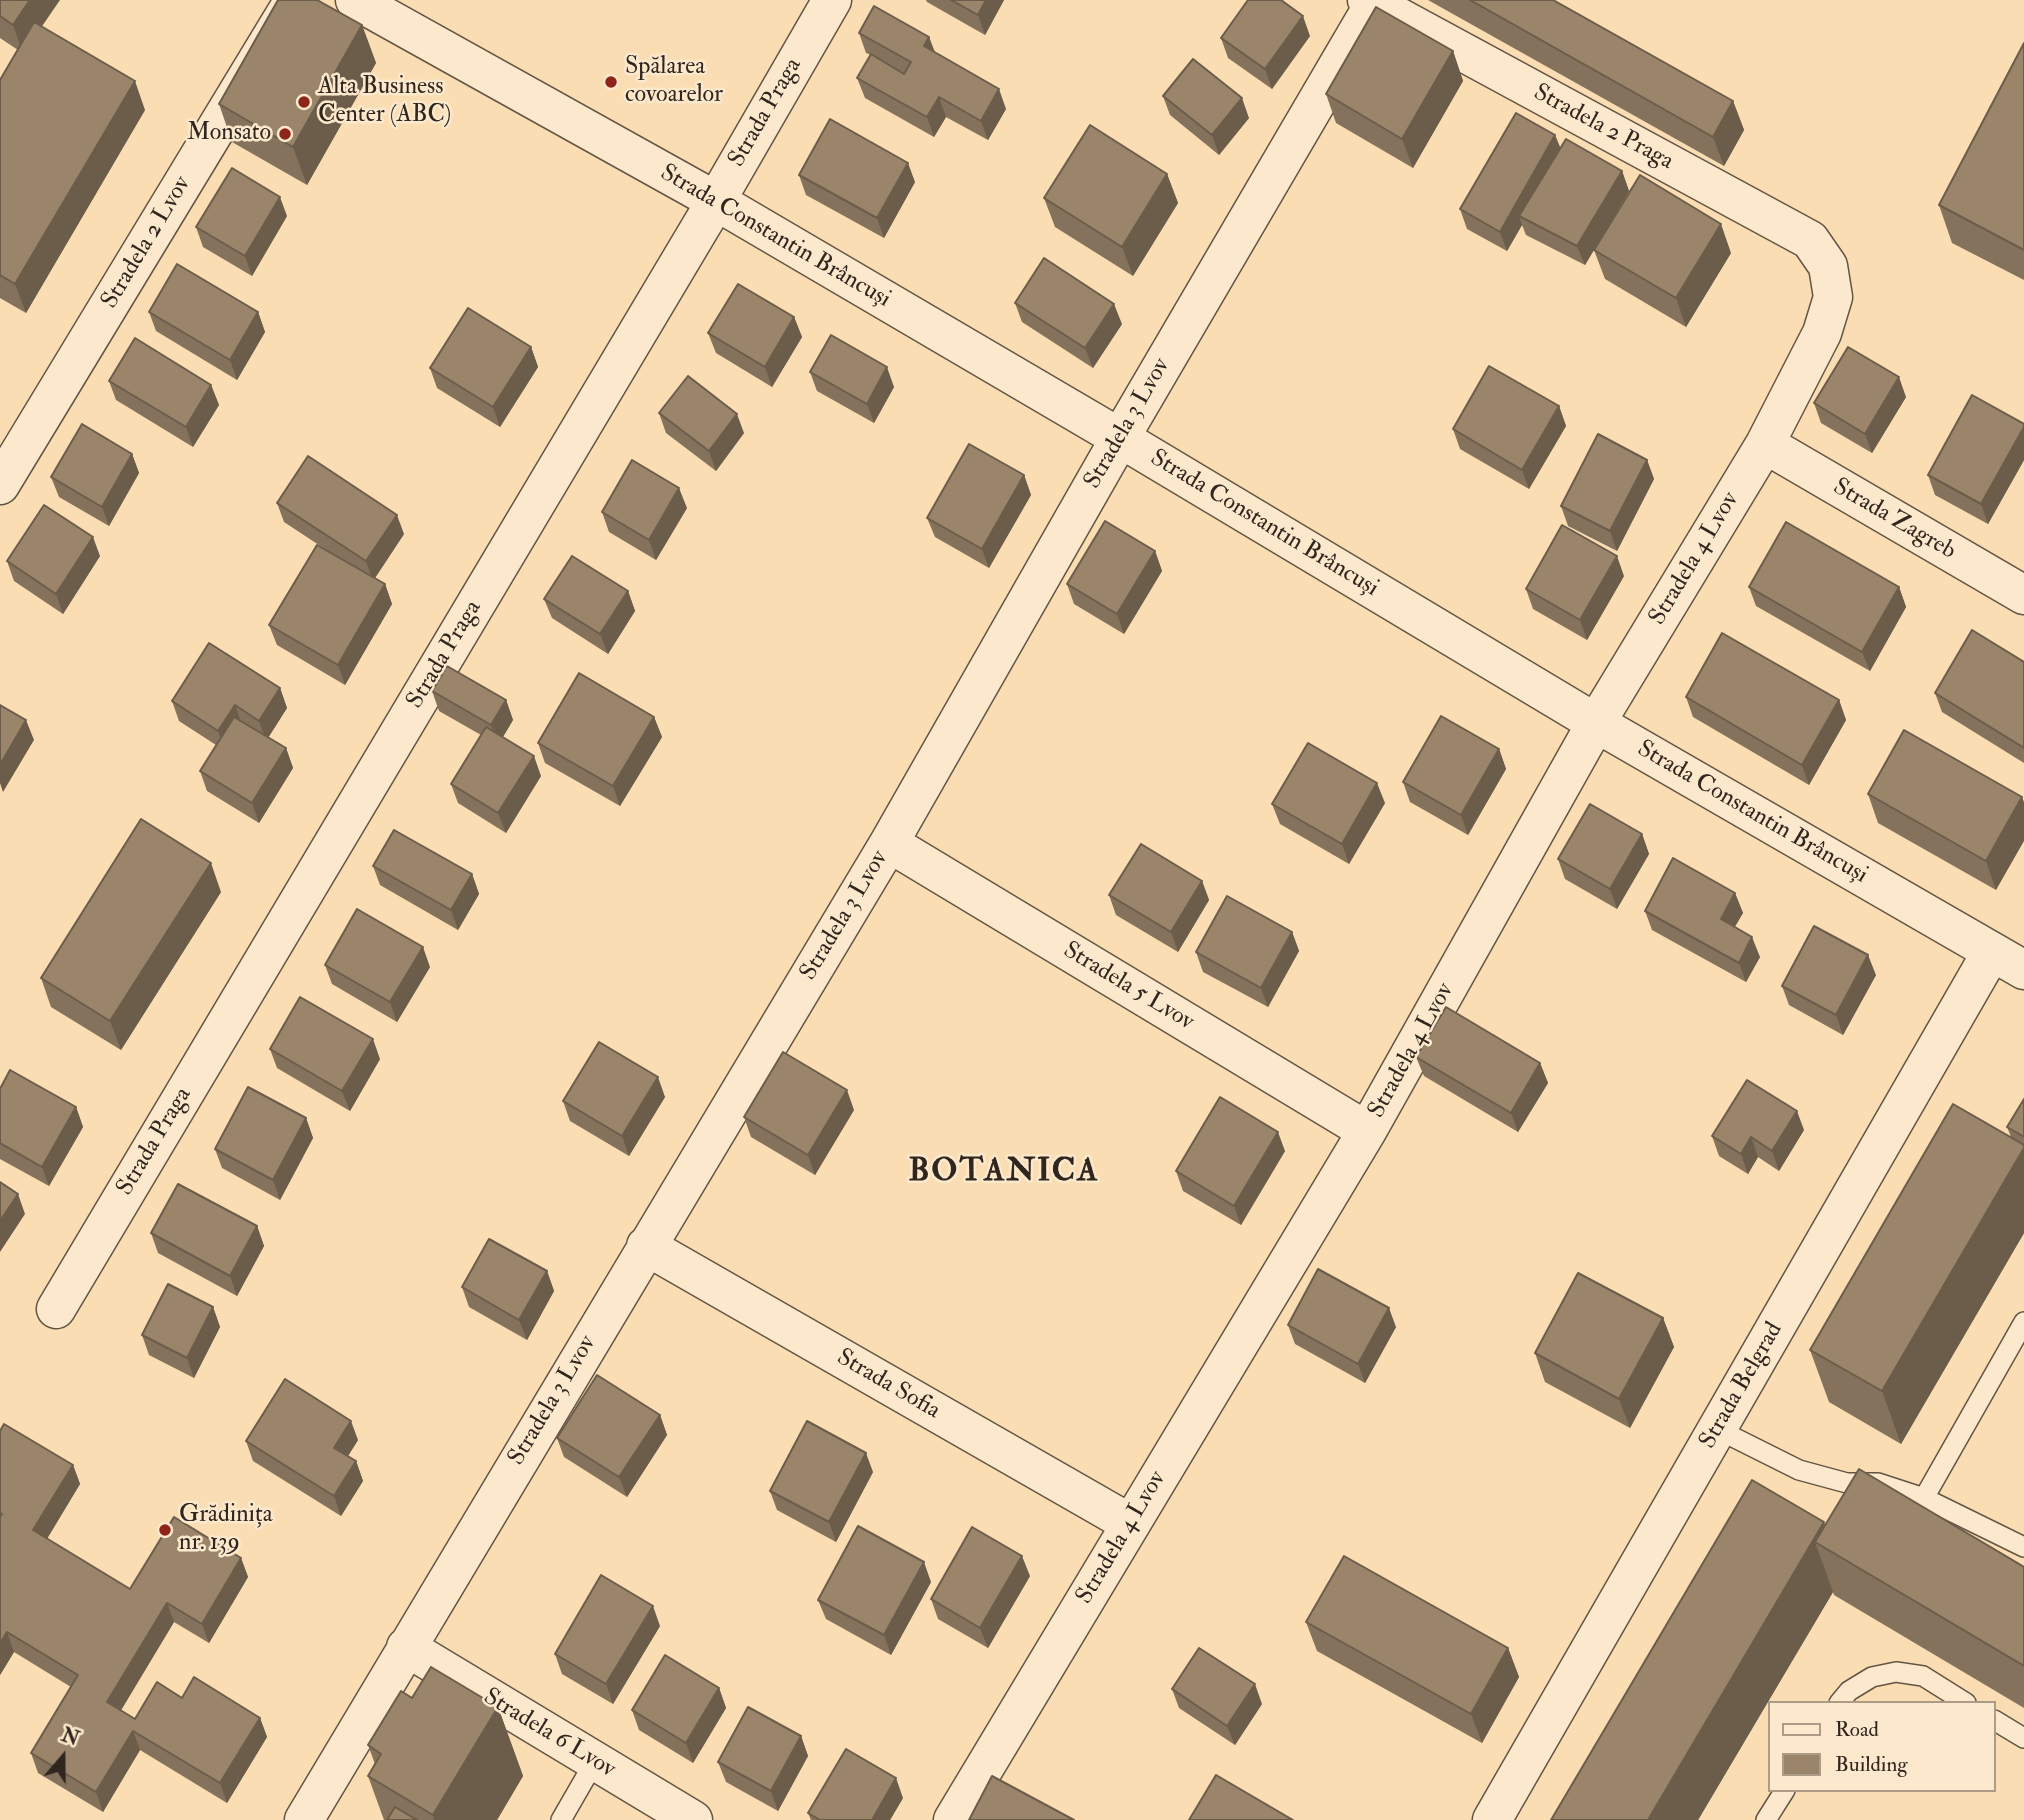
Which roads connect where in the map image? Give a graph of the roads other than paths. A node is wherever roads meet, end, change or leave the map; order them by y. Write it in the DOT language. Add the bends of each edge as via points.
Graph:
graph roads {
  1 [pos="294,0"];
  2 [pos="355,0"];
  3 [pos="832,0"];
  4 [pos="1371,2"];
  5 [pos="716,201"];
  6 [pos="1828,266"];
  7 [pos="1120,438"];
  8 [pos="1765,444"];
  9 [pos="0,485"];
  10 [pos="2024,595"];
  11 [pos="1596,723"];
  12 [pos="889,844"];
  13 [pos="2014,961"];
  14 [pos="1367,1131"];
  15 [pos="646,1246"];
  16 [pos="55,1309"];
  17 [pos="2024,1322"];
  18 [pos="1717,1429"];
  19 [pos="1924,1498"];
  20 [pos="1131,1524"];
  21 [pos="2024,1547"];
  22 [pos="406,1647"];
  23 [pos="1841,1701"];
  24 [pos="1963,1701"];
  25 [pos="1996,1721"];
  26 [pos="2024,1738"];
  27 [pos="596,1761"];
  28 [pos="1784,1792"];
  29 [pos="304,1820"];
  30 [pos="561,1820"];
  31 [pos="693,1820"];
  32 [pos="953,1820"];
  33 [pos="1492,1820"];
  34 [pos="1766,1820"];
  1 -- 9 [label="street, Stradela 2 Lvov"];
  2 -- 5 [label="street, Strada Constantin Brâncuși"];
  3 -- 5 [label="street, Strada Praga"];
  4 -- 6 [label="street, Stradela 2 Praga" via="1810,240"];
  4 -- 7 [label="street, Stradela 3 Lvov"];
  5 -- 7 [label="street, Strada Constantin Brâncuși"];
  5 -- 16 [label="street, Strada Praga"];
  6 -- 8 [label="street, Stradela 4 Lvov" via="1833,297 1822,334"];
  7 -- 11 [label="street, Strada Constantin Brâncuși"];
  7 -- 12 [label="street, Stradela 3 Lvov"];
  8 -- 10 [label="street, Strada Zagreb"];
  8 -- 11 [label="street, Stradela 4 Lvov"];
  11 -- 13 [label="street, Strada Constantin Brâncuși"];
  11 -- 14 [label="street, Stradela 4 Lvov"];
  12 -- 14 [label="street, Stradela 5 Lvov"];
  12 -- 15 [label="street, Stradela 3 Lvov"];
  13 -- 18 [label="street, Strada Belgrad"];
  14 -- 20 [label="street, Stradela 4 Lvov"];
  15 -- 20 [label="street, Strada Sofia"];
  15 -- 22 [label="street, Stradela 3 Lvov"];
  17 -- 19 [label="lane"];
  18 -- 19 [label="lane" via="1799,1470 1847,1483 1878,1483"];
  18 -- 33 [label="street, Strada Belgrad"];
  19 -- 21 [label="lane"];
  20 -- 32 [label="street, Stradela 4 Lvov"];
  22 -- 27 [label="street, Stradela 6 Lvov"];
  22 -- 29 [label="street, Stradela 3 Lvov"];
  23 -- 24 [label="lane" via="1872,1677 1896,1672 1923,1676"];
  25 -- 26 [label="lane"];
  27 -- 30 [label="lane"];
  27 -- 31 [label="street, Stradela 6 Lvov"];
  28 -- 34 [label="lane"];
}
